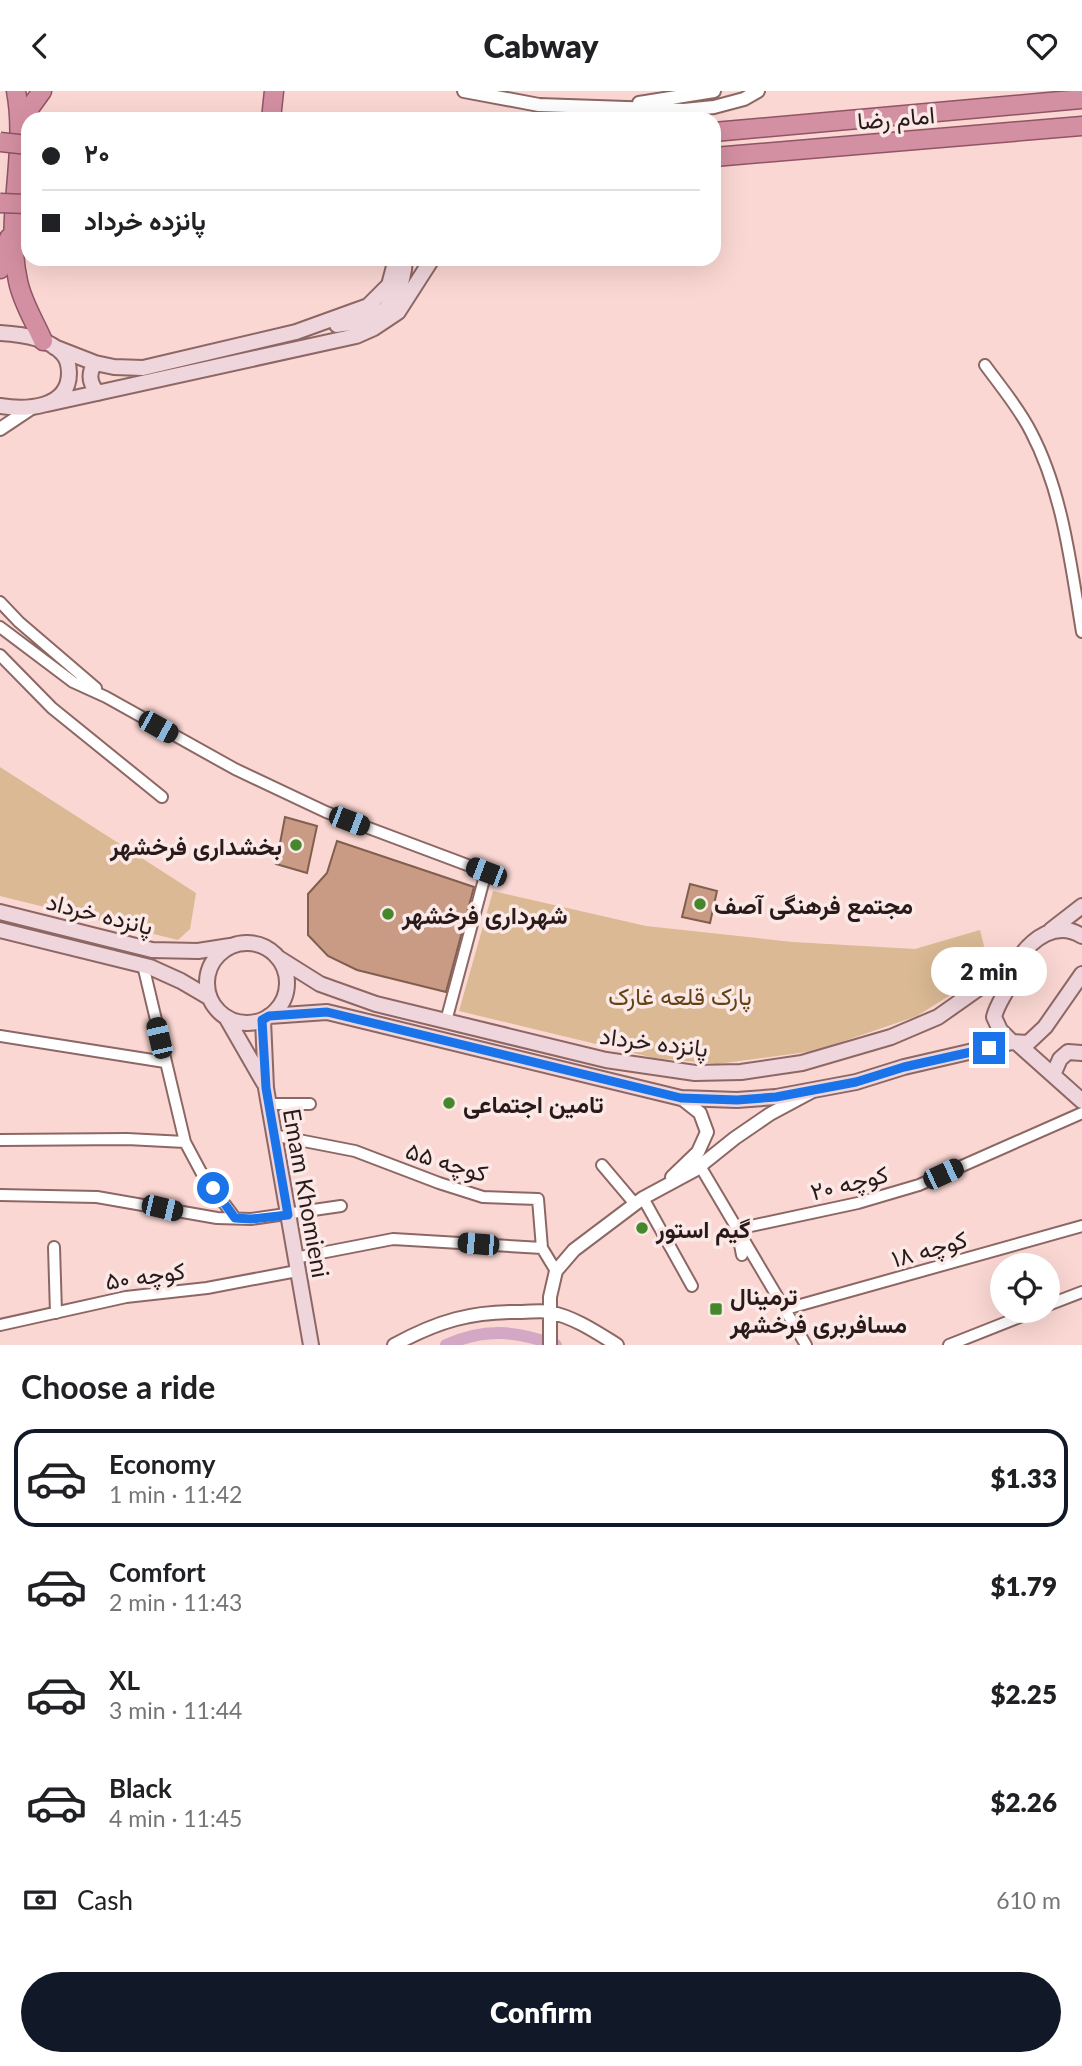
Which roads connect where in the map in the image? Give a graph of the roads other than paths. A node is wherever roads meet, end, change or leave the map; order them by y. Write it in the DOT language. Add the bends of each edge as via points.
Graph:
graph roads {
  1 [pos="16,91"];
  2 [pos="42,91"];
  3 [pos="274,91"];
  4 [pos="464,91"];
  5 [pos="715,91"];
  6 [pos="758,91"];
  7 [pos="1082,99"];
  8 [pos="611,108"];
  9 [pos="27,112"];
  10 [pos="272,112"];
  11 [pos="21,120"];
  12 [pos="1082,126"];
  13 [pos="721,131"];
  14 [pos="0,142"];
  15 [pos="21,144"];
  16 [pos="721,156"];
  17 [pos="0,203"];
  18 [pos="21,204"];
  19 [pos="12,228"];
  20 [pos="394,266"];
  21 [pos="404,266"];
  22 [pos="428,266"];
  23 [pos="0,269"];
  24 [pos="296,332"];
  25 [pos="0,333"];
  26 [pos="49,344"];
  27 [pos="95,363"];
  28 [pos="985,365"];
  29 [pos="98,393"];
  30 [pos="0,406"];
  31 [pos="40,406"];
  32 [pos="0,429"];
  33 [pos="0,602"];
  34 [pos="0,628"];
  35 [pos="1082,632"];
  36 [pos="0,655"];
  37 [pos="106,697"];
  38 [pos="162,797"];
  39 [pos="1082,906"];
  40 [pos="0,912"];
  41 [pos="0,930"];
  42 [pos="1051,930"];
  43 [pos="1082,936"];
  44 [pos="232,946"];
  45 [pos="277,957"];
  46 [pos="1016,962"];
  47 [pos="143,965"];
  48 [pos="1082,974"];
  49 [pos="210,998"];
  50 [pos="226,1017"];
  51 [pos="266,1018"];
  52 [pos="446,1021"];
  53 [pos="0,1036"];
  54 [pos="1014,1043"];
  55 [pos="1082,1053"];
  56 [pos="165,1062"];
  57 [pos="1053,1075"];
  58 [pos="266,1088"];
  59 [pos="819,1088"];
  60 [pos="681,1098"];
  61 [pos="1082,1101"];
  62 [pos="268,1104"];
  63 [pos="310,1104"];
  64 [pos="1082,1114"];
  65 [pos="273,1135"];
  66 [pos="0,1140"];
  67 [pos="185,1142"];
  68 [pos="602,1165"];
  69 [pos="700,1166"];
  70 [pos="662,1187"];
  71 [pos="0,1195"];
  72 [pos="639,1201"];
  73 [pos="341,1206"];
  74 [pos="288,1215"];
  75 [pos="235,1218"];
  76 [pos="1082,1226"];
  77 [pos="737,1229"];
  78 [pos="54,1247"];
  79 [pos="542,1248"];
  80 [pos="742,1255"];
  81 [pos="296,1265"];
  82 [pos="555,1271"];
  83 [pos="692,1286"];
  84 [pos="1082,1292"];
  85 [pos="1060,1300"];
  86 [pos="786,1309"];
  87 [pos="56,1313"];
  88 [pos="549,1317"];
  89 [pos="1005,1323"];
  90 [pos="0,1325"];
  91 [pos="311,1345"];
  92 [pos="394,1345"];
  93 [pos="550,1345"];
  94 [pos="617,1345"];
  95 [pos="806,1345"];
  96 [pos="949,1345"];
  1 -- 11 [label="highway"];
  2 -- 9 [label="highway"];
  3 -- 10 [label="highway"];
  4 -- 8 [label="street" via="539,105"];
  5 -- 8 [label="street"];
  6 -- 8 [label="street" via="714,107"];
  7 -- 13 [label="highway, امام رضا"];
  11 -- 19 [label="highway"];
  12 -- 16 [label="highway, امام رضا"];
  14 -- 15 [label="highway, bridge"];
  17 -- 18 [label="highway, bridge"];
  19 -- 23 [label="highway"];
  19 -- 26 [label="highway" via="18,285"];
  20 -- 24 [label="main road" via="389,285 368,306"];
  21 -- 24 [label="main road" via="395,298 370,319"];
  22 -- 29 [label="main road" via="398,312 356,336"];
  24 -- 27 [label="main road" via="142,367"];
  25 -- 26 [label="main road"];
  26 -- 27 [label="main road"];
  26 -- 31 [label="main road" via="63,354 69,381 58,398"];
  27 -- 29 [label="main road" via="90,375"];
  28 -- 35 [label="street" via="1010,397 1047,467"];
  29 -- 31 [label="main road"];
  30 -- 31 [label="main road"];
  31 -- 32 [label="street"];
  33 -- 37 [label="street"];
  34 -- 37 [label="street" via="73,682"];
  36 -- 38 [label="street" via="52,708"];
  37 -- 52 [label="street" via="235,769 326,812 486,872"];
  39 -- 42 [label="main road"];
  40 -- 44 [label="main road, پانزده خرداد" via="152,950"];
  41 -- 47 [label="main road, پانزده خرداد"];
  42 -- 43 [label="main road"];
  42 -- 46 [label="main road"];
  44 -- 45 [label="main road" via="256,944"];
  44 -- 49 [label="main road" via="213,962 208,974"];
  45 -- 51 [label="main road" via="287,977 287,989"];
  45 -- 52 [label="main road, پانزده خرداد" via="320,983 376,1004"];
  46 -- 52 [label="main road, پانزده خرداد" via="938,1017 891,1037 802,1063 741,1072 695,1073 606,1061"];
  46 -- 54 [label="main road" via="994,1017"];
  47 -- 49 [label="main road, پانزده خرداد"];
  47 -- 56 [label="street"];
  48 -- 54 [label="main road, پانزده خرداد" via="1045,1027 1028,1043"];
  49 -- 50 [label="main road"];
  50 -- 51 [label="main road" via="250,1023"];
  50 -- 58 [label="main road, Emam Khomieni"];
  51 -- 58 [label="main road"];
  51 -- 60 [label="main road, پانزده خرداد" via="327,1012"];
  53 -- 56 [label="street"];
  54 -- 57 [label="main road"];
  54 -- 59 [label="main road, پانزده خرداد"];
  55 -- 57 [label="main road" via="1068,1052"];
  56 -- 67 [label="street"];
  57 -- 61 [label="main road"];
  58 -- 62 [label="main road, Emam Khomieni"];
  59 -- 60 [label="main road, پانزده خرداد" via="737,1100"];
  59 -- 69 [label="street" via="770,1114"];
  60 -- 70 [label="street" via="700,1112 707,1132 698,1151"];
  62 -- 63 [label="street"];
  62 -- 65 [label="main road, Emam Khomieni"];
  64 -- 77 [label="street, کوچه ۲۰" via="919,1185"];
  65 -- 74 [label="main road, Emam Khomieni"];
  65 -- 79 [label="street, کوچه ۵۵" via="355,1151 483,1197 538,1199"];
  66 -- 67 [label="street"];
  67 -- 75 [label="street"];
  68 -- 72 [label="street"];
  69 -- 70 [label="street"];
  69 -- 77 [label="street"];
  70 -- 72 [label="street"];
  71 -- 75 [label="street" via="97,1197"];
  72 -- 82 [label="street" via="574,1249"];
  72 -- 83 [label="street"];
  73 -- 74 [label="street"];
  74 -- 75 [label="street"];
  74 -- 81 [label="main road, Emam Khomieni"];
  76 -- 86 [label="street, کوچه ۱۸"];
  77 -- 80 [label="street"];
  77 -- 86 [label="street"];
  78 -- 87 [label="street"];
  79 -- 81 [label="street, کوچه ۵۰" via="393,1239"];
  79 -- 82 [label="street, کوچه ۵۵"];
  81 -- 87 [label="street, کوچه ۵۰" via="207,1288 126,1297"];
  81 -- 91 [label="main road, Emam Khomieni"];
  82 -- 88 [label="street"];
  84 -- 85 [label="street"];
  86 -- 95 [label="street"];
  87 -- 90 [label="street, کوچه ۵۰"];
  88 -- 92 [label="street" via="475,1313 426,1328"];
  88 -- 93 [label="street"];
  88 -- 94 [label="street" via="583,1324"];
  89 -- 96 [label="street"];
}
